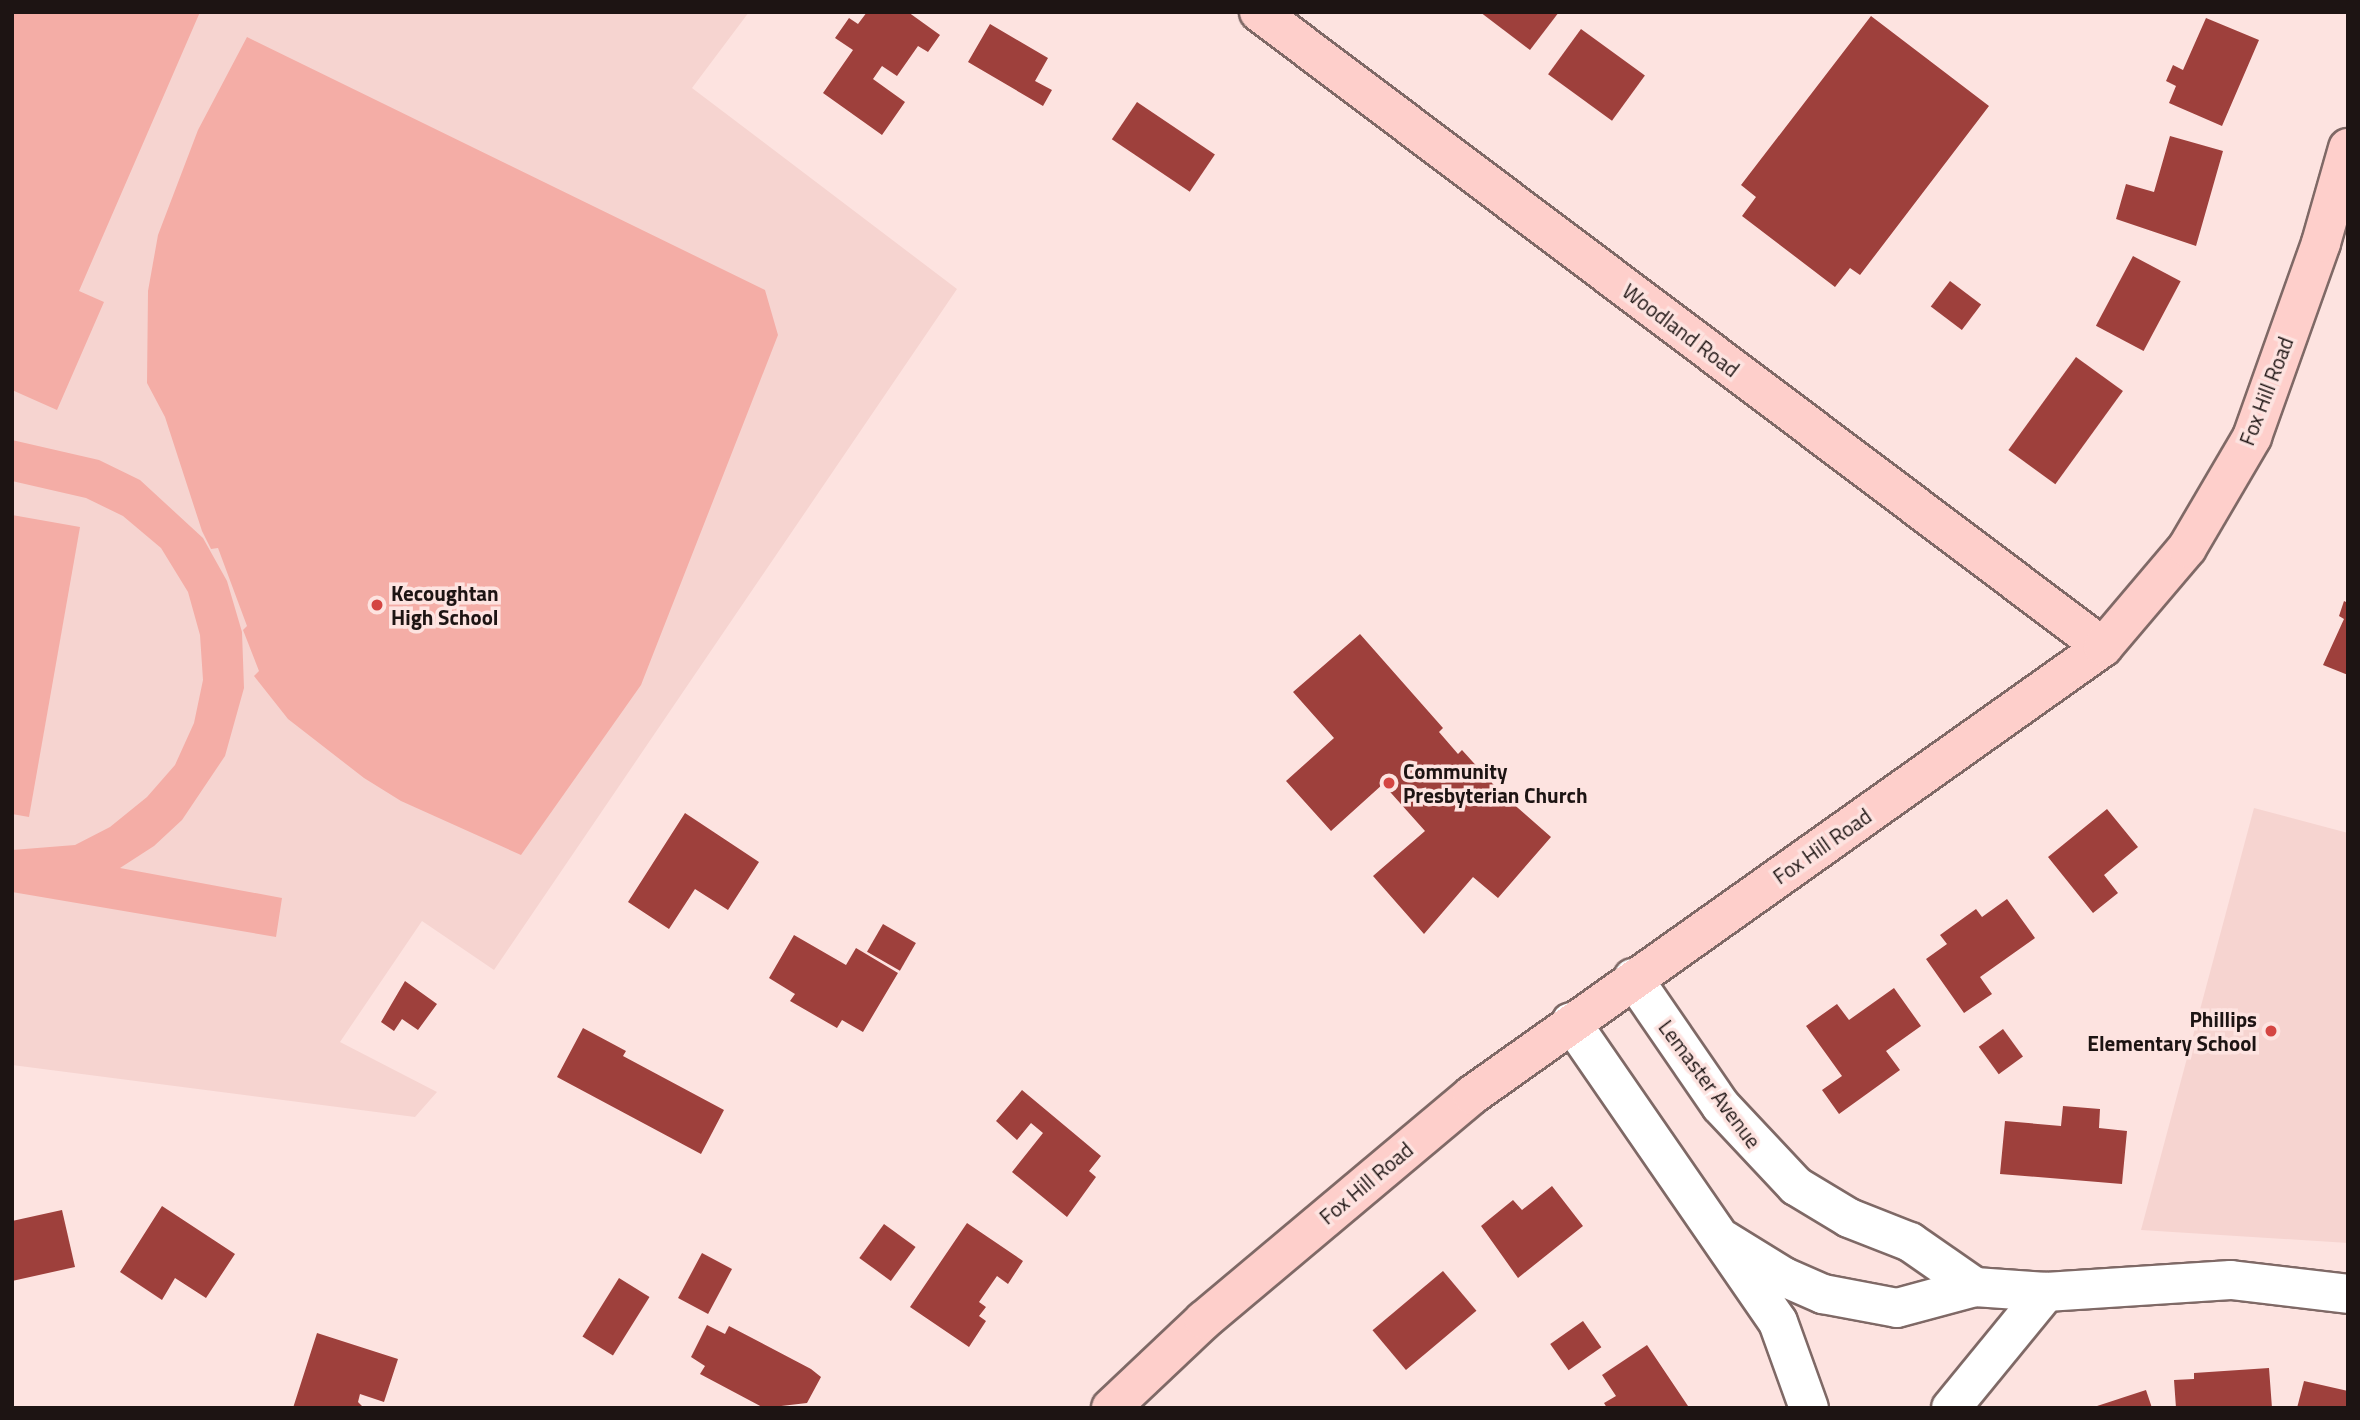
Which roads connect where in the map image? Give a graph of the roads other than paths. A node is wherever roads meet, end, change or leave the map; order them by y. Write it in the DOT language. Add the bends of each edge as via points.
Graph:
graph roads {
  1 [pos="1259,12"];
  2 [pos="2348,148"];
  3 [pos="2103,647"];
  4 [pos="1633,978"];
  5 [pos="1571,1021"];
  6 [pos="1724,1240"];
  7 [pos="1975,1287"];
  8 [pos="2046,1292"];
  9 [pos="2348,1294"];
  10 [pos="1111,1408"];
  11 [pos="1809,1408"];
  12 [pos="1951,1408"];
  1 -- 3 [label="main road, Woodland Road"];
  2 -- 3 [label="main road, Fox Hill Road" via="2321,243 2252,437 2187,548"];
  3 -- 4 [label="main road, Fox Hill Road"];
  4 -- 5 [label="main road, Fox Hill Road"];
  4 -- 7 [label="street, Lemaster Avenue" via="1721,1106 1796,1186 1849,1218 1910,1242"];
  5 -- 6 [label="street"];
  5 -- 10 [label="main road, Fox Hill Road" via="1472,1095 1339,1205 1204,1320"];
  6 -- 7 [label="street" via="1784,1277 1863,1305 1897,1308"];
  6 -- 11 [label="street" via="1777,1322"];
  7 -- 8 [label="street"];
  8 -- 9 [label="street" via="2231,1280"];
  8 -- 12 [label="street"];
}
